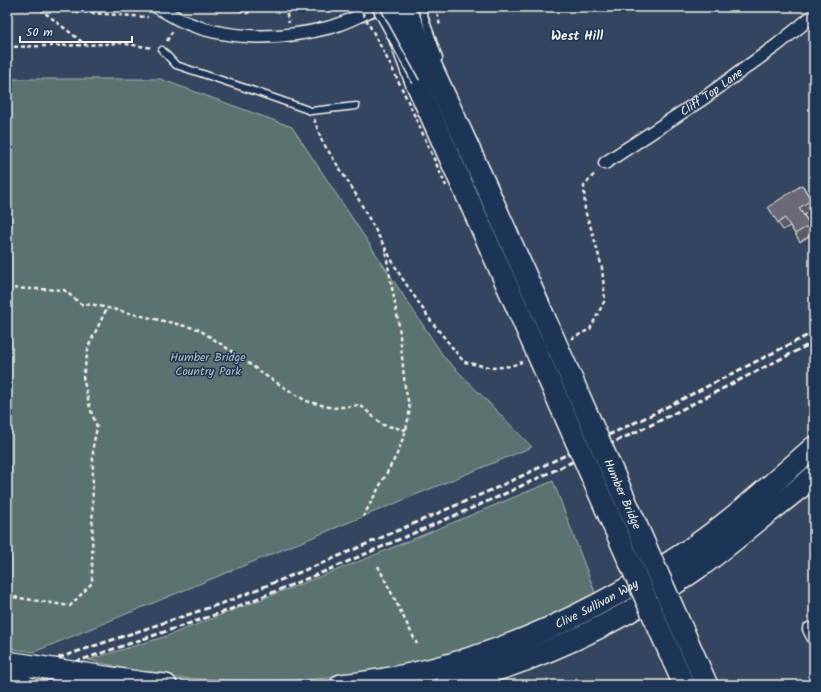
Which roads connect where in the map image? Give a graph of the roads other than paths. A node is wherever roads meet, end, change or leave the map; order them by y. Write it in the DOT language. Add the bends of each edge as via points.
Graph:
graph roads {
  1 [pos="157,7"];
  2 [pos="376,7"];
  3 [pos="388,7"];
  4 [pos="404,7"];
  5 [pos="421,7"];
  6 [pos="814,15"];
  7 [pos="162,50"];
  8 [pos="441,65"];
  9 [pos="416,82"];
  10 [pos="452,94"];
  11 [pos="356,106"];
  12 [pos="605,163"];
  13 [pos="481,175"];
  14 [pos="814,447"];
  15 [pos="814,476"];
  16 [pos="7,662"];
  17 [pos="7,682"];
  18 [pos="24,685"];
  19 [pos="166,685"];
  20 [pos="341,685"];
  21 [pos="446,685"];
  22 [pos="684,685"];
  23 [pos="707,685"];
  1 -- 2 [label="street" via="179,20 206,29 260,37 328,28"];
  2 -- 9 [label="lane, bridge"];
  3 -- 9 [label="highway, Humber Bridge, bridge"];
  4 -- 13 [label="highway, Humber Bridge"];
  5 -- 8 [label="lane"];
  6 -- 12 [label="street, Cliff Top Lane" via="704,98"];
  7 -- 11 [label="lane" via="176,65 312,111"];
  9 -- 22 [label="highway, Humber Bridge, bridge" via="454,184 519,312"];
  10 -- 13 [label="lane"];
  13 -- 23 [label="highway, Humber Bridge, bridge"];
  14 -- 20 [label="highway, Clive Sullivan Way" via="744,508 691,548 578,616 520,641 471,658 365,683"];
  15 -- 21 [label="highway, Clive Sullivan Way" via="698,568 643,604 586,634 527,660"];
  16 -- 19 [label="highway, bridge" via="144,684"];
  17 -- 18 [label="highway, bridge"];
}
